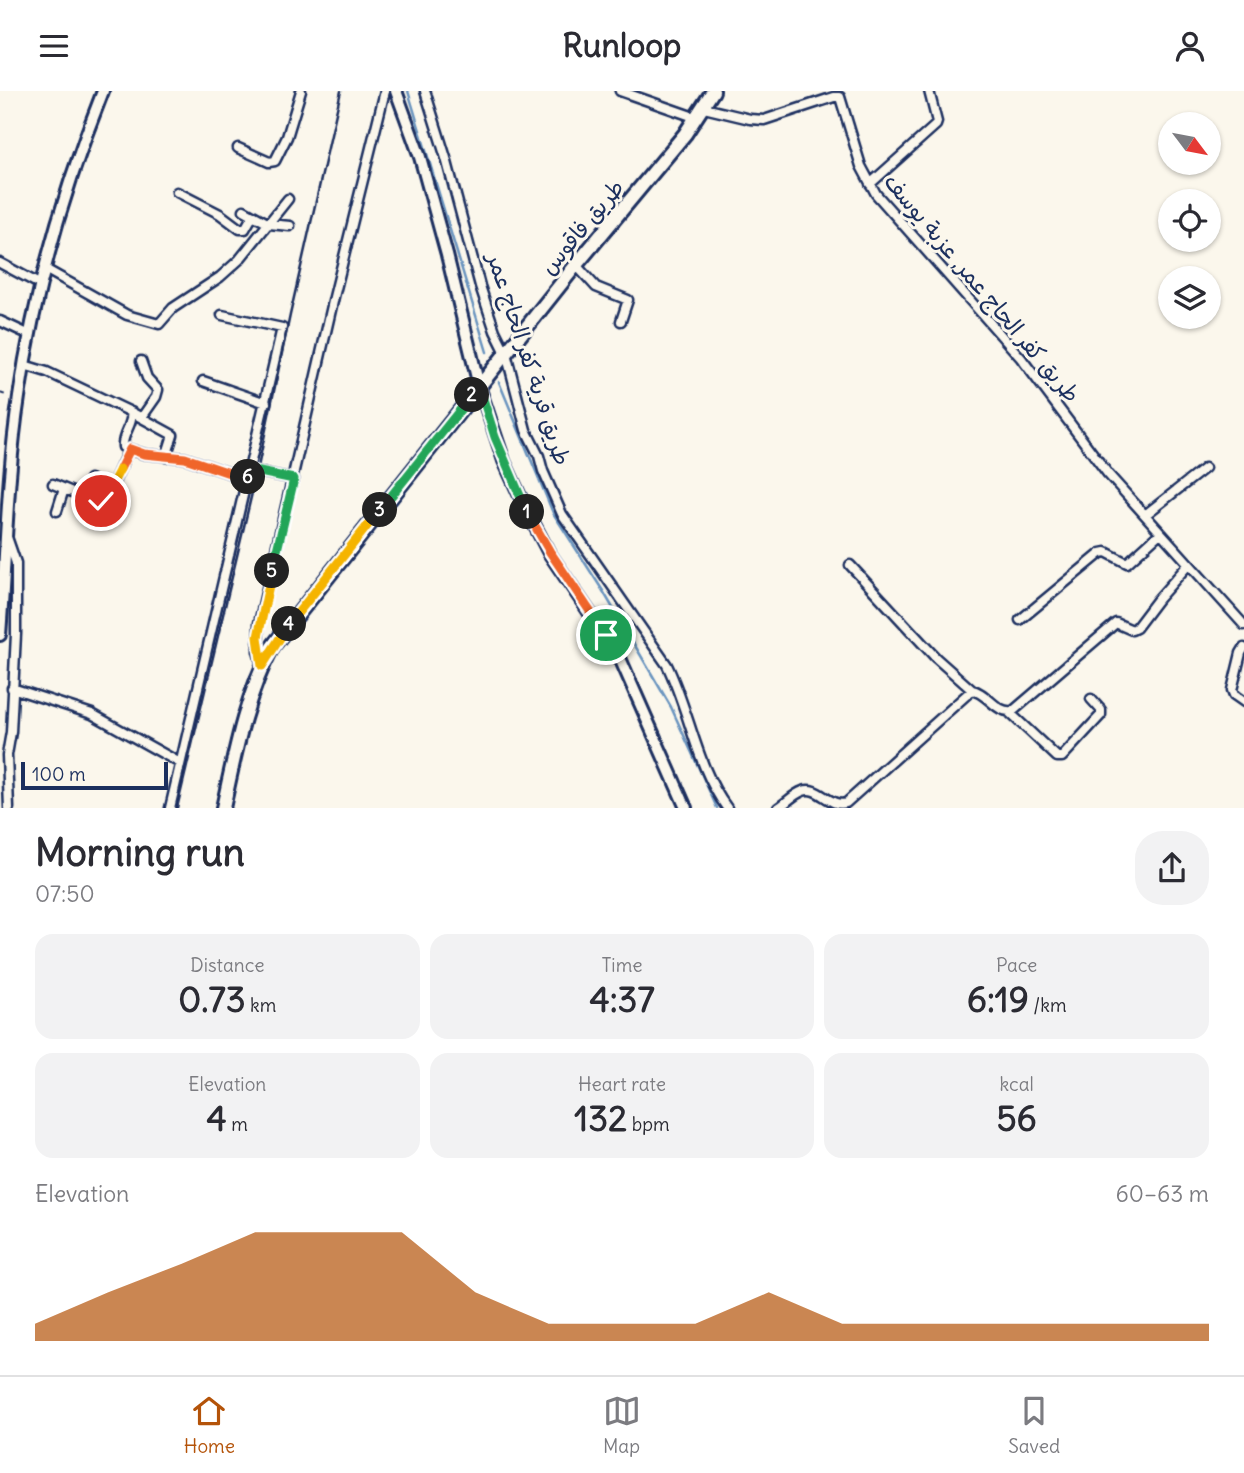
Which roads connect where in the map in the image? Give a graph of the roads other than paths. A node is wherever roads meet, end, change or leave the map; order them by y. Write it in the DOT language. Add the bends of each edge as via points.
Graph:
graph roads {
  1 [pos="103,91"];
  2 [pos="301,91"];
  3 [pos="386,91"];
  4 [pos="396,91"];
  5 [pos="425,91"];
  6 [pos="620,91"];
  7 [pos="713,91"];
  8 [pos="929,91"];
  9 [pos="839,94"];
  10 [pos="701,113"];
  11 [pos="238,148"];
  12 [pos="870,184"];
  13 [pos="177,192"];
  14 [pos="288,199"];
  15 [pos="244,210"];
  16 [pos="253,215"];
  17 [pos="269,224"];
  18 [pos="290,226"];
  19 [pos="0,263"];
  20 [pos="576,265"];
  21 [pos="45,269"];
  22 [pos="41,285"];
  23 [pos="222,314"];
  24 [pos="0,321"];
  25 [pos="621,321"];
  26 [pos="30,335"];
  27 [pos="506,353"];
  28 [pos="142,362"];
  29 [pos="24,365"];
  30 [pos="203,381"];
  31 [pos="479,386"];
  32 [pos="266,403"];
  33 [pos="131,412"];
  34 [pos="142,417"];
  35 [pos="130,449"];
  36 [pos="166,457"];
  37 [pos="1205,468"];
  38 [pos="249,475"];
  39 [pos="90,479"];
  40 [pos="294,479"];
  41 [pos="52,484"];
  42 [pos="110,487"];
  43 [pos="64,489"];
  44 [pos="57,511"];
  45 [pos="1145,515"];
  46 [pos="5,528"];
  47 [pos="1160,533"];
  48 [pos="1189,564"];
  49 [pos="850,565"];
  50 [pos="1020,620"];
  51 [pos="1244,625"];
  52 [pos="0,635"];
  53 [pos="1244,648"];
  54 [pos="262,666"];
  55 [pos="12,688"];
  56 [pos="972,689"];
  57 [pos="1091,699"];
  58 [pos="1244,702"];
  59 [pos="1010,713"];
  60 [pos="180,763"];
  61 [pos="9,808"];
  62 [pos="170,808"];
  63 [pos="223,808"];
  64 [pos="686,808"];
  65 [pos="727,808"];
  66 [pos="778,808"];
  1 -- 21 [label="street"];
  2 -- 11 [label="street" via="288,137 275,161"];
  3 -- 40 [label="street"];
  4 -- 31 [label="street, طريق قرية كفر الحاج عمر" via="447,255"];
  5 -- 27 [label="street, طريق قرية كفر الحاج عمر" via="480,286"];
  6 -- 10 [label="street, طريق كفر الحاج عمر, عزبة يوسف"];
  7 -- 10 [label="main road, طريق فاقوس"];
  8 -- 12 [label="street" via="936,125"];
  9 -- 10 [label="street, طريق كفر الحاج عمر, عزبة يوسف" via="764,120"];
  9 -- 12 [label="street, طريق كفر الحاج عمر, عزبة يوسف"];
  10 -- 20 [label="main road, طريق فاقوس"];
  12 -- 45 [label="street, طريق كفر الحاج عمر, عزبة يوسف" via="1021,358 1108,474"];
  13 -- 16 [label="street" via="240,229 245,229"];
  14 -- 17 [label="street"];
  15 -- 16 [label="street"];
  16 -- 17 [label="street"];
  17 -- 18 [label="street"];
  17 -- 21 [label="street" via="230,269 173,307 159,324 127,316"];
  19 -- 22 [label="street"];
  20 -- 25 [label="street" via="596,287 628,300"];
  20 -- 27 [label="main road, طريق فاقوس"];
  21 -- 22 [label="street"];
  22 -- 26 [label="street"];
  23 -- 32 [label="street" via="282,328"];
  24 -- 26 [label="street"];
  26 -- 29 [label="street"];
  27 -- 31 [label="main road, طريق فاقوس"];
  27 -- 65 [label="street, طريق قرية كفر الحاج عمر" via="526,431 556,503 667,665 702,761"];
  28 -- 34 [label="street" via="147,378 158,390"];
  29 -- 33 [label="street"];
  29 -- 46 [label="street"];
  30 -- 32 [label="street"];
  31 -- 54 [label="main road, طريق فاقوس" via="297,613"];
  31 -- 64 [label="street, طريق قرية كفر الحاج عمر" via="525,507 619,656"];
  32 -- 38 [label="street"];
  33 -- 34 [label="street"];
  33 -- 35 [label="street" via="122,444"];
  34 -- 36 [label="street" via="173,435"];
  35 -- 36 [label="street"];
  35 -- 42 [label="street"];
  36 -- 38 [label="street"];
  37 -- 45 [label="street"];
  38 -- 40 [label="street"];
  38 -- 60 [label="street"];
  39 -- 42 [label="street"];
  40 -- 54 [label="street" via="259,623"];
  41 -- 43 [label="street"];
  42 -- 43 [label="street" via="104,500 96,502"];
  43 -- 44 [label="street"];
  45 -- 47 [label="street, طريق كفر الحاج عمر, عزبة يوسف"];
  46 -- 52 [label="street"];
  46 -- 55 [label="street" via="16,563"];
  47 -- 48 [label="street, طريق كفر الحاج عمر, عزبة يوسف"];
  47 -- 50 [label="street" via="1129,562 1101,553"];
  48 -- 51 [label="street, طريق كفر الحاج عمر, عزبة يوسف"];
  48 -- 59 [label="street" via="1136,628 1115,624"];
  49 -- 56 [label="street" via="936,658"];
  53 -- 58 [label="street" via="1232,690"];
  54 -- 63 [label="main road, طريق فاقوس" via="245,712"];
  55 -- 60 [label="street" via="92,714"];
  55 -- 61 [label="street"];
  56 -- 59 [label="street"];
  56 -- 66 [label="street" via="846,803 836,805 804,790"];
  57 -- 59 [label="street" via="1101,715 1062,757"];
  60 -- 62 [label="street"];
}
